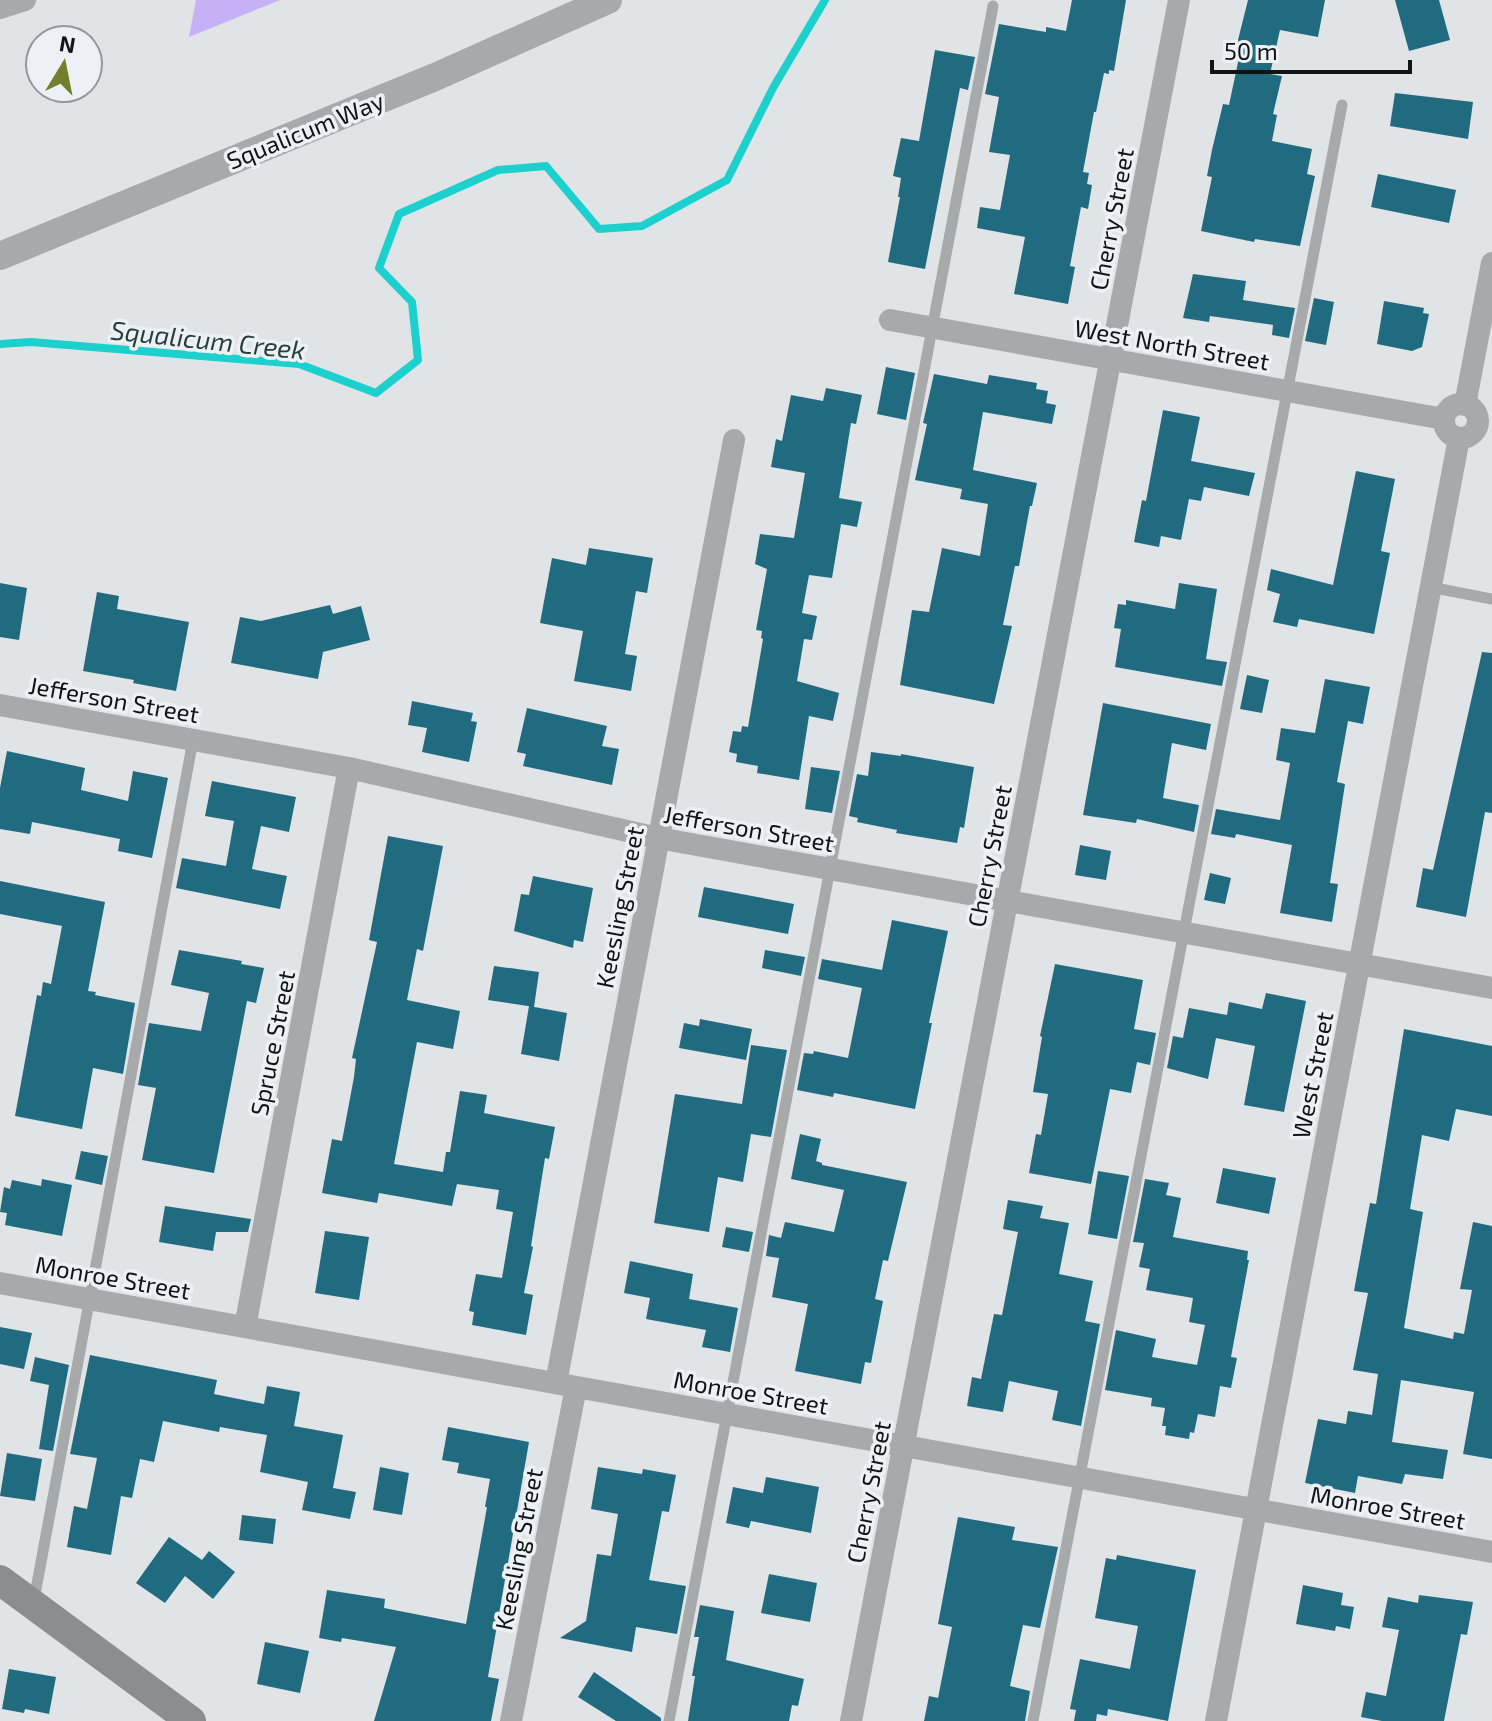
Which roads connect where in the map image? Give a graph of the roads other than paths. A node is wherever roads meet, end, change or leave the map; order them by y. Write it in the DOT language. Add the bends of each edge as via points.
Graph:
graph roads {
  1 [pos="25,0"];
  2 [pos="608,0"];
  3 [pos="1179,0"];
  4 [pos="993,6"];
  5 [pos="0,8"];
  6 [pos="1342,105"];
  7 [pos="0,256"];
  8 [pos="1492,263"];
  9 [pos="890,320"];
  10 [pos="932,327"];
  11 [pos="1110,359"];
  12 [pos="1287,391"];
  13 [pos="1465,405"];
  14 [pos="1444,419"];
  15 [pos="1485,426"];
  16 [pos="1459,438"];
  17 [pos="734,440"];
  18 [pos="1430,587"];
  19 [pos="1492,599"];
  20 [pos="0,705"];
  21 [pos="193,740"];
  22 [pos="349,768"];
  23 [pos="658,838"];
  24 [pos="830,869"];
  25 [pos="1007,901"];
  26 [pos="1184,933"];
  27 [pos="1359,964"];
  28 [pos="1492,988"];
  29 [pos="0,1283"];
  30 [pos="89,1299"];
  31 [pos="245,1327"];
  32 [pos="566,1385"];
  33 [pos="727,1414"];
  34 [pos="903,1446"];
  35 [pos="1080,1478"];
  36 [pos="1256,1510"];
  37 [pos="1492,1552"];
  38 [pos="0,1580"];
  39 [pos="33,1604"];
  40 [pos="191,1721"];
  41 [pos="511,1721"];
  42 [pos="669,1721"];
  43 [pos="851,1721"];
  44 [pos="1033,1721"];
  45 [pos="1216,1721"];
  1 -- 5 [label="street"];
  2 -- 7 [label="street, Squalicum Way"];
  3 -- 11 [label="street, Cherry Street"];
  4 -- 10 [label="lane"];
  6 -- 12 [label="lane"];
  8 -- 13 [label="street"];
  9 -- 10 [label="street, West North Street"];
  10 -- 11 [label="street, West North Street"];
  10 -- 24 [label="lane"];
  11 -- 12 [label="street, West North Street"];
  11 -- 25 [label="street, Cherry Street"];
  12 -- 14 [label="street, West North Street"];
  12 -- 26 [label="lane"];
  13 -- 14 [label="street" via="1450,408"];
  13 -- 15 [label="street"];
  14 -- 16 [label="street" via="1446,429"];
  15 -- 16 [label="street"];
  16 -- 18 [label="street, West Street"];
  17 -- 23 [label="street, Keesling Street"];
  18 -- 19 [label="lane"];
  18 -- 27 [label="street, West Street"];
  20 -- 21 [label="street, Jefferson Street"];
  21 -- 22 [label="street, Jefferson Street"];
  21 -- 30 [label="lane"];
  22 -- 23 [label="street, Jefferson Street"];
  22 -- 31 [label="street, Spruce Street"];
  23 -- 24 [label="street, Jefferson Street"];
  23 -- 32 [label="street, Keesling Street"];
  24 -- 25 [label="street, Jefferson Street"];
  24 -- 33 [label="lane"];
  25 -- 26 [label="street, Jefferson Street"];
  25 -- 34 [label="street, Cherry Street"];
  26 -- 27 [label="street, Jefferson Street"];
  26 -- 35 [label="lane"];
  27 -- 28 [label="street, Jefferson Street"];
  27 -- 36 [label="street, West Street"];
  29 -- 30 [label="street, Monroe Street"];
  30 -- 31 [label="street, Monroe Street"];
  30 -- 39 [label="lane"];
  31 -- 32 [label="street, Monroe Street"];
  32 -- 33 [label="street, Monroe Street"];
  32 -- 41 [label="street, Keesling Street"];
  33 -- 34 [label="street, Monroe Street"];
  33 -- 42 [label="lane"];
  34 -- 35 [label="street, Monroe Street"];
  34 -- 43 [label="street, Cherry Street"];
  35 -- 36 [label="street, Monroe Street"];
  35 -- 44 [label="lane"];
  36 -- 37 [label="street, Monroe Street"];
  36 -- 45 [label="street, West Street"];
  38 -- 39 [label="main road"];
  39 -- 40 [label="main road"];
}
